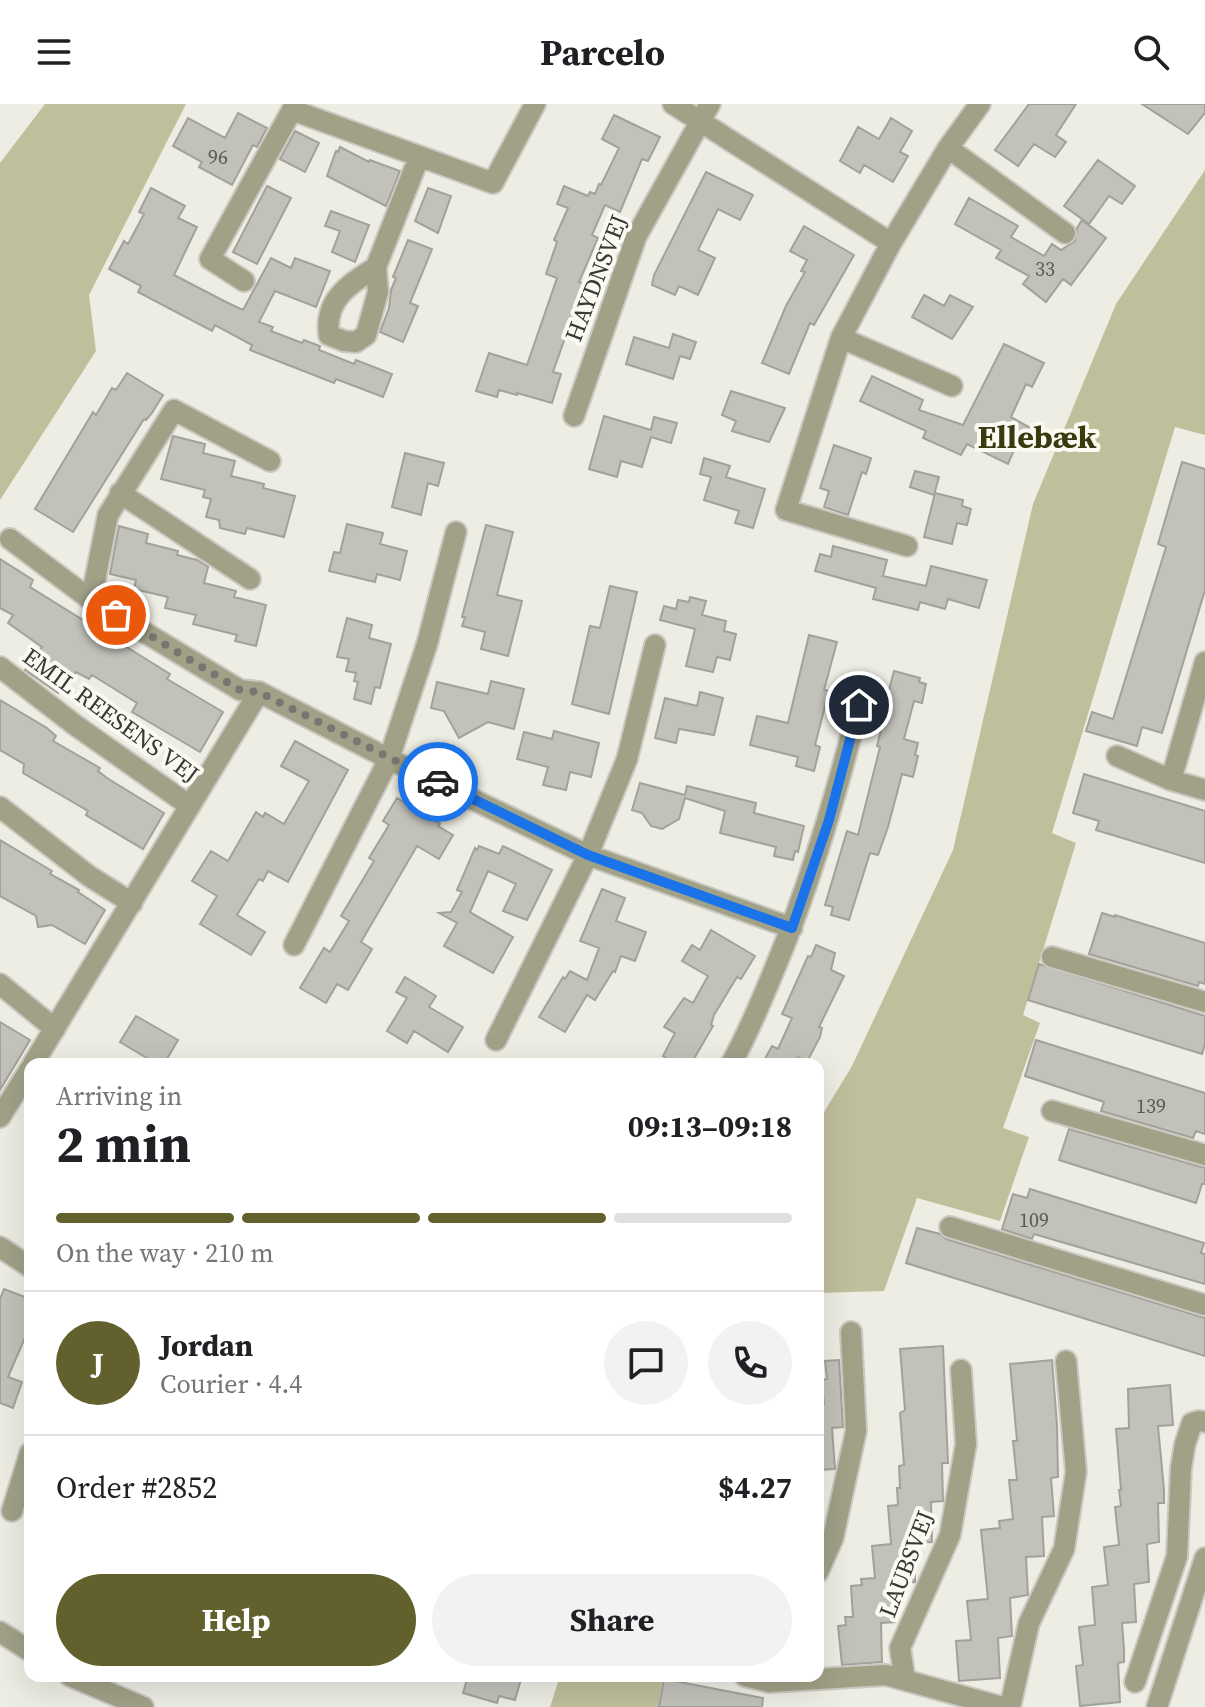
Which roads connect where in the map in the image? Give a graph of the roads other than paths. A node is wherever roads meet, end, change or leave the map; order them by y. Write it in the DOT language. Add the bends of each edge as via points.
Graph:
graph roads {
  1 [pos="535,104"];
  2 [pos="673,104"];
  3 [pos="980,104"];
  4 [pos="705,112"];
  5 [pos="948,148"];
  6 [pos="419,157"];
  7 [pos="1065,233"];
  8 [pos="891,243"];
  9 [pos="376,267"];
  10 [pos="244,281"];
  11 [pos="841,338"];
  12 [pos="952,386"];
  13 [pos="574,416"];
  14 [pos="270,461"];
  15 [pos="120,493"];
  16 [pos="456,532"];
  17 [pos="10,539"];
  18 [pos="907,546"];
  19 [pos="250,579"];
  20 [pos="91,600"];
  21 [pos="655,645"];
  22 [pos="1205,662"];
  23 [pos="0,667"];
  24 [pos="259,692"];
  25 [pos="859,705"];
  26 [pos="1117,756"];
  27 [pos="389,759"];
  28 [pos="1171,780"];
  29 [pos="1205,790"];
  30 [pos="190,806"];
  31 [pos="0,807"];
  32 [pos="588,855"];
  33 [pos="132,903"];
  34 [pos="792,928"];
  35 [pos="294,945"];
  36 [pos="1052,957"];
  37 [pos="0,984"];
  38 [pos="1205,1002"];
  39 [pos="55,1029"];
  40 [pos="496,1040"];
  41 [pos="37,1058"];
  42 [pos="734,1058"];
  43 [pos="24,1078"];
  44 [pos="1052,1111"];
  45 [pos="1,1113"];
  46 [pos="1205,1155"];
  47 [pos="950,1227"];
  48 [pos="0,1247"];
  49 [pos="24,1263"];
  50 [pos="1205,1305"];
  51 [pos="851,1332"];
  52 [pos="1066,1361"];
  53 [pos="961,1370"];
  54 [pos="1205,1422"];
  55 [pos="24,1472"];
  56 [pos="12,1511"];
  57 [pos="824,1558"];
  58 [pos="1205,1558"];
  59 [pos="0,1632"];
  60 [pos="24,1647"];
  61 [pos="824,1677"];
  62 [pos="905,1680"];
  63 [pos="84,1682"];
  64 [pos="1135,1682"];
  65 [pos="143,1707"];
  66 [pos="1002,1707"];
  67 [pos="1010,1707"];
  68 [pos="1157,1707"];
  1 -- 6 [label="street" via="493,183"];
  2 -- 4 [label="street"];
  3 -- 5 [label="street"];
  4 -- 8 [label="street"];
  4 -- 13 [label="street, HAYDNSVEJ" via="636,237"];
  5 -- 7 [label="street"];
  5 -- 8 [label="street"];
  6 -- 9 [label="street"];
  6 -- 10 [label="street" via="292,110 210,259"];
  8 -- 11 [label="street"];
  11 -- 12 [label="street"];
  11 -- 18 [label="street" via="786,510"];
  14 -- 15 [label="street" via="174,410"];
  15 -- 19 [label="street"];
  15 -- 20 [label="street" via="108,515"];
  16 -- 27 [label="street"];
  17 -- 20 [label="street"];
  20 -- 24 [label="street" via="240,690"];
  21 -- 32 [label="street" via="627,759"];
  22 -- 28 [label="street"];
  23 -- 30 [label="street, EMIL REESENS VEJ"];
  24 -- 27 [label="street"];
  24 -- 30 [label="street, EMIL REESENS VEJ"];
  25 -- 34 [label="street" via="829,820"];
  26 -- 28 [label="street"];
  27 -- 32 [label="street"];
  27 -- 35 [label="street"];
  28 -- 29 [label="street"];
  30 -- 33 [label="street, EMIL REESENS VEJ"];
  31 -- 33 [label="street"];
  32 -- 34 [label="street"];
  32 -- 40 [label="street"];
  33 -- 39 [label="street, EMIL REESENS VEJ"];
  34 -- 42 [label="street"];
  36 -- 38 [label="street"];
  37 -- 39 [label="street"];
  39 -- 41 [label="street, EMIL REESENS VEJ"];
  43 -- 45 [label="street, EMIL REESENS VEJ"];
  44 -- 46 [label="street"];
  47 -- 50 [label="street"];
  48 -- 49 [label="street"];
  51 -- 57 [label="street" via="856,1431"];
  52 -- 67 [label="street" via="1076,1472 1064,1549 1029,1623"];
  53 -- 62 [label="street, LAUBSVEJ" via="966,1444 950,1535 900,1648"];
  54 -- 64 [label="street" via="1192,1423 1185,1444 1177,1556"];
  55 -- 56 [label="street"];
  58 -- 68 [label="street"];
  59 -- 60 [label="street"];
  61 -- 62 [label="street" via="886,1675"];
  62 -- 66 [label="street"];
  63 -- 65 [label="street"];
}
